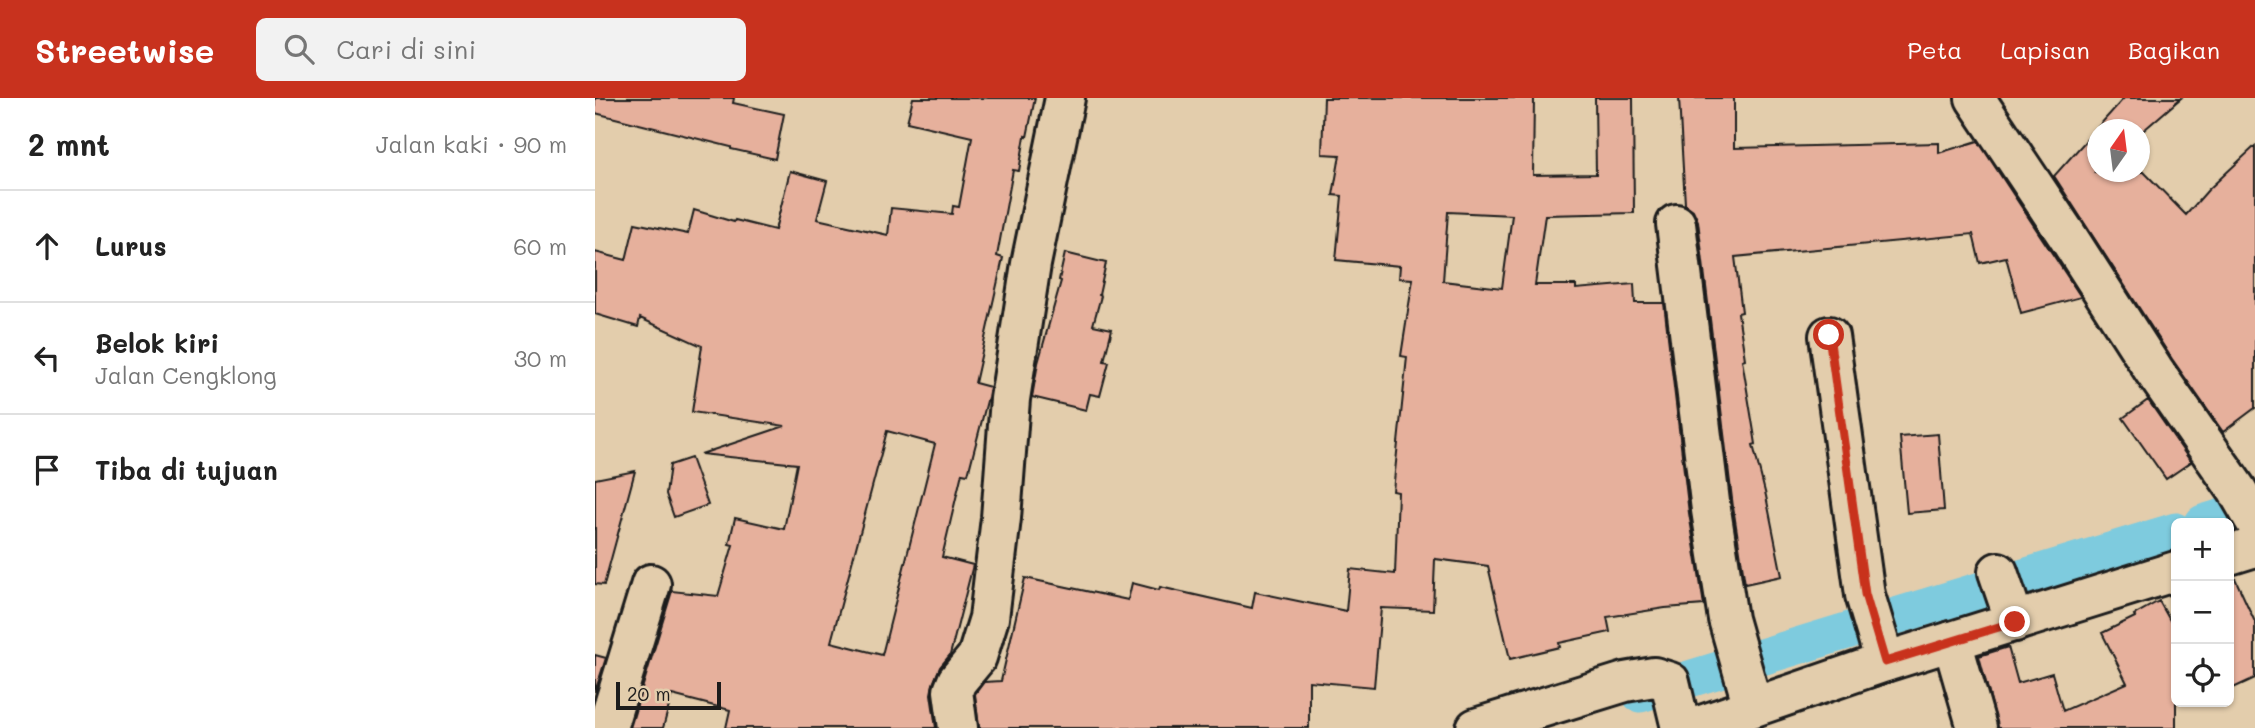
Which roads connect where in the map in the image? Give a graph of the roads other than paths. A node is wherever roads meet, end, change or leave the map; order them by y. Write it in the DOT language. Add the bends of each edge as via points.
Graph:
graph roads {
  1 [pos="1065,98"];
  2 [pos="1975,98"];
  3 [pos="1676,224"];
  4 [pos="1829,335"];
  5 [pos="2255,521"];
  6 [pos="2255,547"];
  7 [pos="2234,553"];
  8 [pos="1998,572"];
  9 [pos="2171,573"];
  10 [pos="651,584"];
  11 [pos="2015,622"];
  12 [pos="1952,641"];
  13 [pos="1884,657"];
  14 [pos="1745,679"];
  15 [pos="1685,726"];
  16 [pos="607,728"];
  17 [pos="958,728"];
  18 [pos="1476,728"];
  19 [pos="1977,728"];
  1 -- 17 [label="street" via="1031,264 1010,399 989,618 977,657 954,691"];
  2 -- 5 [label="street"];
  3 -- 14 [label="street" via="1711,510 1728,620"];
  4 -- 13 [label="street" via="1865,594"];
  6 -- 7 [label="street"];
  8 -- 11 [label="street"];
  9 -- 11 [label="street"];
  10 -- 16 [label="street"];
  11 -- 12 [label="street"];
  12 -- 13 [label="street"];
  12 -- 19 [label="street"];
  13 -- 14 [label="street"];
  14 -- 15 [label="street"];
  15 -- 18 [label="street" via="1670,682 1654,677"];
}
